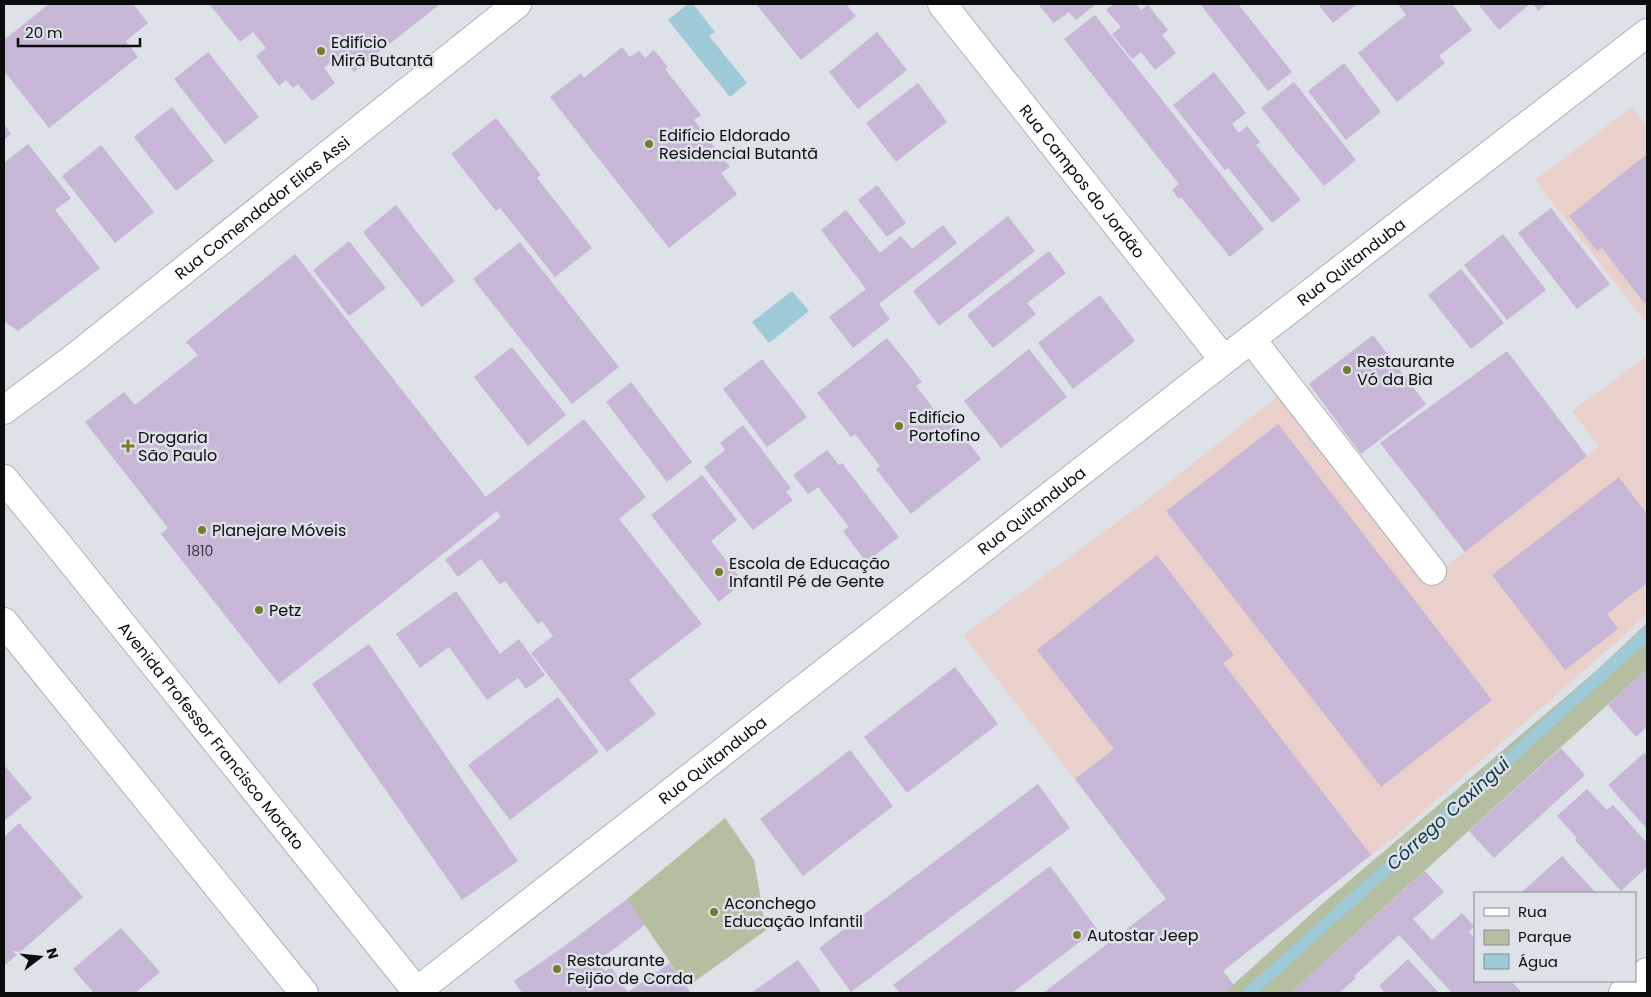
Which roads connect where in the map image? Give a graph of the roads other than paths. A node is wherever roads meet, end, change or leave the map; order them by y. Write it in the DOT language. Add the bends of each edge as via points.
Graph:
graph roads {
  1 [pos="517,4"];
  2 [pos="942,4"];
  3 [pos="1647,33"];
  4 [pos="1251,339"];
  5 [pos="1224,360"];
  6 [pos="4,410"];
  7 [pos="4,479"];
  8 [pos="1432,571"];
  9 [pos="5,626"];
  10 [pos="1647,972"];
  11 [pos="1636,982"];
  12 [pos="1636,982"];
  13 [pos="418,992"];
  14 [pos="304,993"];
  15 [pos="1623,993"];
  1 -- 6 [label="main road, Rua Comendador Elias Assi" via="74,358"];
  2 -- 5 [label="main road, Rua Campos do Jordão"];
  3 -- 4 [label="main road, Rua Quitanduba"];
  4 -- 5 [label="main road, Rua Quitanduba"];
  4 -- 8 [label="main road"];
  5 -- 13 [label="main road, Rua Quitanduba"];
  7 -- 13 [label="main road, Avenida Professor Francisco Morato"];
  9 -- 14 [label="main road"];
  10 -- 11 [label="main road"];
  12 -- 15 [label="main road"];
}
